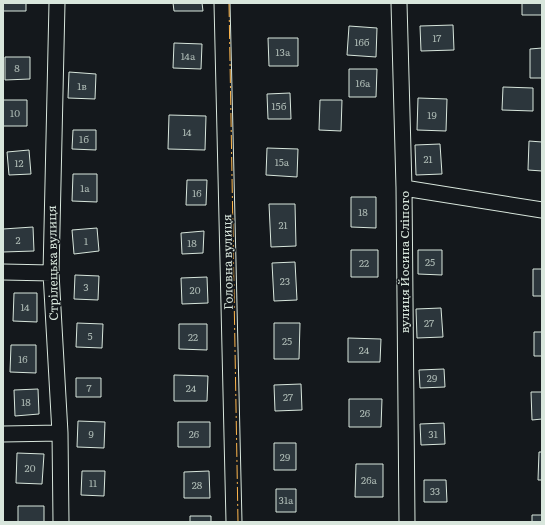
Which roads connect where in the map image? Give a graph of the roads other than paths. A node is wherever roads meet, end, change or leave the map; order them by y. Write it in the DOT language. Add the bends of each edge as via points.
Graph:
graph roads {
  1 [pos="57,3"];
  2 [pos="222,3"];
  3 [pos="399,3"];
  4 [pos="404,188"];
  5 [pos="542,210"];
  6 [pos="3,272"];
  7 [pos="51,273"];
  8 [pos="60,433"];
  9 [pos="3,434"];
  10 [pos="61,522"];
  11 [pos="234,522"];
  12 [pos="407,522"];
  1 -- 7 [label="street, Стрілецька вулиця"];
  2 -- 11 [label="street, Головна вулиця"];
  3 -- 4 [label="street, вулиця Йосипа Сліпого"];
  4 -- 5 [label="street"];
  4 -- 12 [label="street, вулиця Йосипа Сліпого"];
  6 -- 7 [label="street"];
  7 -- 8 [label="street, Стрілецька вулиця"];
  8 -- 9 [label="street"];
  8 -- 10 [label="street, Стрілецька вулиця"];
}
